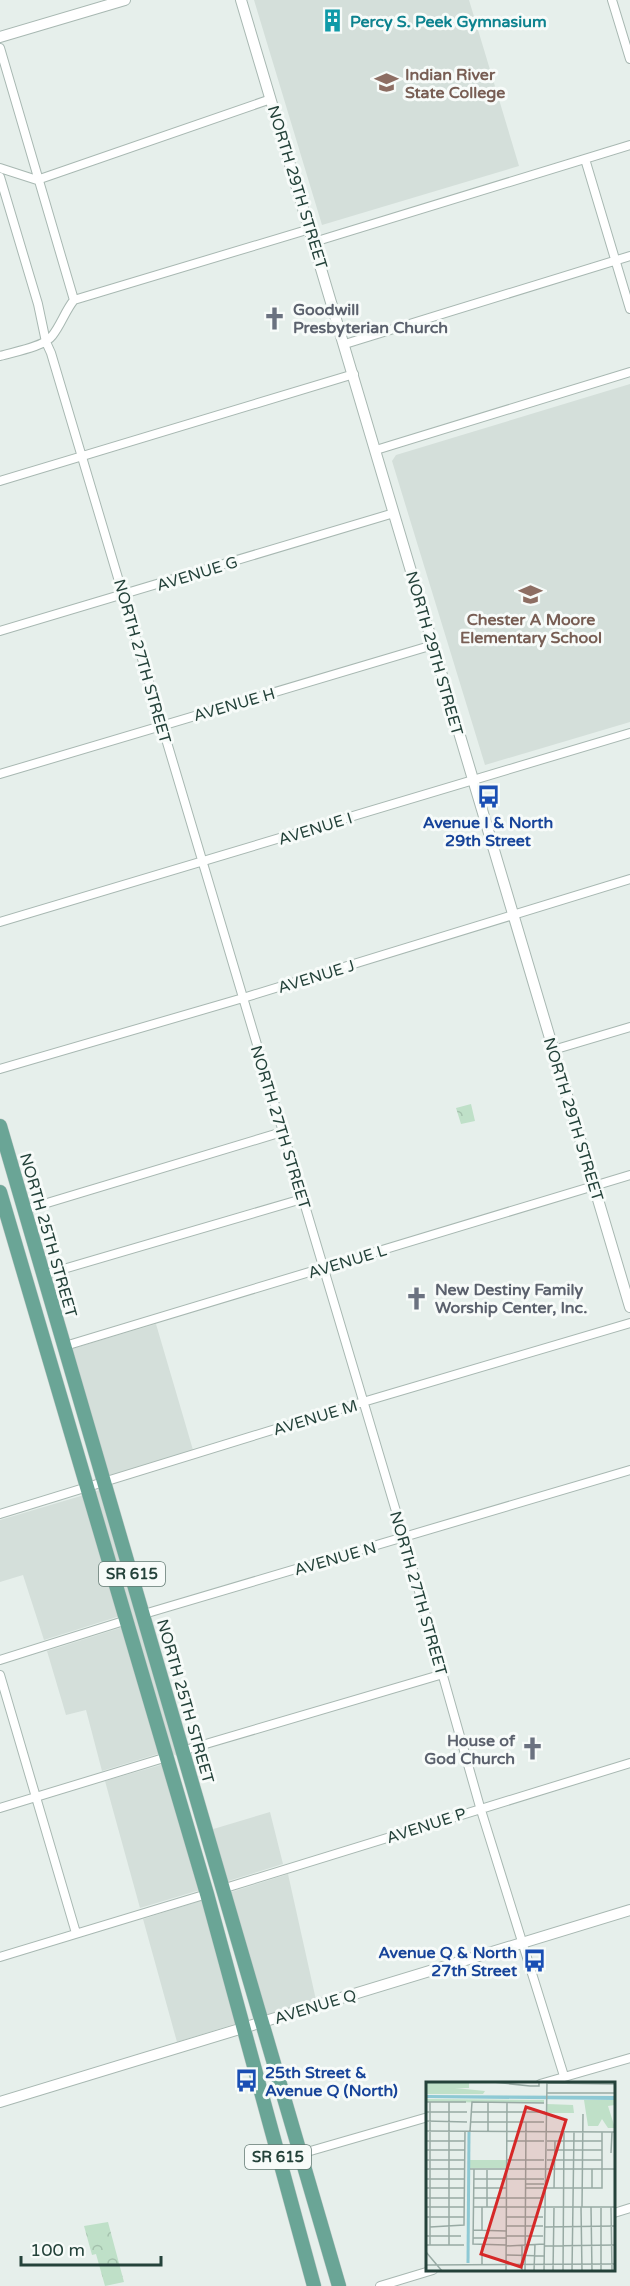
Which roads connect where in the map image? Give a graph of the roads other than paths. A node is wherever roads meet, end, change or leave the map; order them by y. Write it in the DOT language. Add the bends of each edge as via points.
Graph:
graph roads {
  1 [pos="125,0"];
  2 [pos="241,0"];
  3 [pos="612,0"];
  4 [pos="0,38"];
  5 [pos="0,48"];
  6 [pos="630,59"];
  7 [pos="271,99"];
  8 [pos="630,145"];
  9 [pos="585,159"];
  10 [pos="0,168"];
  11 [pos="0,177"];
  12 [pos="37,180"];
  13 [pos="310,229"];
  14 [pos="314,242"];
  15 [pos="630,256"];
  16 [pos="615,260"];
  17 [pos="74,300"];
  18 [pos="630,309"];
  19 [pos="46,342"];
  20 [pos="345,344"];
  21 [pos="0,356"];
  22 [pos="630,372"];
  23 [pos="354,374"];
  24 [pos="376,450"];
  25 [pos="82,457"];
  26 [pos="0,481"];
  27 [pos="394,513"];
  28 [pos="124,595"];
  29 [pos="0,631"];
  30 [pos="433,645"];
  31 [pos="162,725"];
  32 [pos="630,733"];
  33 [pos="0,774"];
  34 [pos="472,780"];
  35 [pos="202,861"];
  36 [pos="630,879"];
  37 [pos="513,915"];
  38 [pos="0,922"];
  39 [pos="243,998"];
  40 [pos="630,1027"];
  41 [pos="553,1050"];
  42 [pos="0,1069"];
  43 [pos="0,1126"];
  44 [pos="282,1132"];
  45 [pos="630,1175"];
  46 [pos="594,1186"];
  47 [pos="0,1192"];
  48 [pos="302,1199"];
  49 [pos="24,1210"];
  50 [pos="4,1219"];
  51 [pos="323,1269"];
  52 [pos="43,1275"];
  53 [pos="630,1307"];
  54 [pos="630,1323"];
  55 [pos="58,1324"];
  56 [pos="65,1346"];
  57 [pos="363,1402"];
  58 [pos="630,1470"];
  59 [pos="105,1483"];
  60 [pos="87,1488"];
  61 [pos="0,1514"];
  62 [pos="404,1538"];
  63 [pos="144,1614"];
  64 [pos="127,1620"];
  65 [pos="0,1660"];
  66 [pos="443,1674"];
  67 [pos="0,1675"];
  68 [pos="182,1751"];
  69 [pos="167,1757"];
  70 [pos="630,1763"];
  71 [pos="36,1797"];
  72 [pos="0,1808"];
  73 [pos="480,1808"];
  74 [pos="214,1862"];
  75 [pos="222,1889"];
  76 [pos="207,1894"];
  77 [pos="630,1910"];
  78 [pos="76,1933"];
  79 [pos="522,1942"];
  80 [pos="0,1957"];
  81 [pos="262,2022"];
  82 [pos="244,2027"];
  83 [pos="630,2058"];
  84 [pos="564,2076"];
  85 [pos="546,2082"];
  86 [pos="0,2102"];
  87 [pos="426,2118"];
  88 [pos="300,2154"];
  89 [pos="630,2208"];
  90 [pos="615,2213"];
  91 [pos="430,2271"];
  92 [pos="314,2286"];
  93 [pos="339,2286"];
  94 [pos="380,2286"];
  1 -- 4 [label="street"];
  2 -- 7 [label="street, NORTH 29TH STREET"];
  3 -- 6 [label="street"];
  5 -- 12 [label="street"];
  7 -- 12 [label="street"];
  7 -- 13 [label="street, NORTH 29TH STREET"];
  8 -- 9 [label="street"];
  9 -- 14 [label="street"];
  9 -- 16 [label="street"];
  10 -- 12 [label="street"];
  11 -- 19 [label="street, NORTH 27TH STREET"];
  12 -- 17 [label="street"];
  13 -- 14 [label="street, NORTH 29TH STREET"];
  13 -- 17 [label="street"];
  14 -- 20 [label="street, NORTH 29TH STREET"];
  15 -- 16 [label="street"];
  16 -- 18 [label="street"];
  16 -- 20 [label="street"];
  17 -- 19 [label="street"];
  19 -- 21 [label="street"];
  19 -- 25 [label="street, NORTH 27TH STREET"];
  20 -- 23 [label="street, NORTH 29TH STREET"];
  22 -- 24 [label="street"];
  23 -- 24 [label="street, NORTH 29TH STREET"];
  23 -- 25 [label="street"];
  24 -- 27 [label="street, NORTH 29TH STREET"];
  25 -- 26 [label="street"];
  25 -- 28 [label="street, NORTH 27TH STREET"];
  27 -- 28 [label="street, AVENUE G"];
  27 -- 30 [label="street, NORTH 29TH STREET"];
  28 -- 29 [label="street, AVENUE G"];
  28 -- 31 [label="street, NORTH 27TH STREET"];
  30 -- 31 [label="street, AVENUE H"];
  30 -- 34 [label="street, NORTH 29TH STREET"];
  31 -- 33 [label="street, AVENUE H"];
  31 -- 35 [label="street, NORTH 27TH STREET"];
  32 -- 34 [label="street, AVENUE I"];
  34 -- 35 [label="street, AVENUE I"];
  34 -- 37 [label="street, NORTH 29TH STREET"];
  35 -- 38 [label="street, AVENUE I"];
  35 -- 39 [label="street, NORTH 27TH STREET"];
  36 -- 37 [label="street, AVENUE J"];
  37 -- 39 [label="street, AVENUE J"];
  37 -- 41 [label="street, NORTH 29TH STREET"];
  39 -- 42 [label="street, AVENUE J"];
  39 -- 44 [label="street, NORTH 27TH STREET"];
  40 -- 41 [label="street"];
  41 -- 46 [label="street, NORTH 29TH STREET"];
  43 -- 49 [label="main road, NORTH 25TH STREET / SR 615"];
  44 -- 48 [label="street, NORTH 27TH STREET"];
  44 -- 49 [label="street"];
  45 -- 46 [label="street, AVENUE L"];
  46 -- 51 [label="street, AVENUE L"];
  46 -- 53 [label="street, NORTH 29TH STREET"];
  47 -- 50 [label="main road, NORTH 25TH STREET / SR 615"];
  48 -- 51 [label="street, NORTH 27TH STREET"];
  48 -- 52 [label="street"];
  49 -- 52 [label="main road, NORTH 25TH STREET / SR 615"];
  50 -- 55 [label="main road" via="23,1231 47,1313"];
  50 -- 60 [label="main road, NORTH 25TH STREET / SR 615"];
  51 -- 56 [label="street, AVENUE L"];
  51 -- 57 [label="street, NORTH 27TH STREET"];
  52 -- 55 [label="main road, NORTH 25TH STREET / SR 615"];
  54 -- 57 [label="street, AVENUE M"];
  55 -- 56 [label="main road, NORTH 25TH STREET / SR 615"];
  56 -- 59 [label="main road, NORTH 25TH STREET / SR 615"];
  57 -- 59 [label="street, AVENUE M"];
  57 -- 62 [label="street, NORTH 27TH STREET"];
  58 -- 62 [label="street, AVENUE N"];
  59 -- 60 [label="street, AVENUE M"];
  59 -- 63 [label="main road, NORTH 25TH STREET / SR 615"];
  60 -- 61 [label="street, AVENUE M"];
  60 -- 64 [label="main road, NORTH 25TH STREET / SR 615"];
  62 -- 63 [label="street, AVENUE N"];
  62 -- 66 [label="street, NORTH 27TH STREET"];
  63 -- 68 [label="main road, NORTH 25TH STREET / SR 615"];
  64 -- 65 [label="street"];
  64 -- 69 [label="main road, NORTH 25TH STREET / SR 615"];
  66 -- 68 [label="street"];
  66 -- 73 [label="street, NORTH 27TH STREET"];
  67 -- 71 [label="street"];
  68 -- 74 [label="main road, NORTH 25TH STREET / SR 615"];
  69 -- 71 [label="street"];
  69 -- 74 [label="main road" via="176,1761 203,1851"];
  69 -- 76 [label="main road, NORTH 25TH STREET / SR 615"];
  70 -- 73 [label="street, AVENUE P"];
  71 -- 72 [label="street"];
  71 -- 78 [label="street"];
  73 -- 75 [label="street, AVENUE P"];
  73 -- 79 [label="street, NORTH 27TH STREET"];
  74 -- 75 [label="main road, NORTH 25TH STREET / SR 615"];
  75 -- 81 [label="main road, NORTH 25TH STREET / SR 615"];
  76 -- 78 [label="street"];
  76 -- 82 [label="main road, NORTH 25TH STREET / SR 615"];
  77 -- 79 [label="street, AVENUE Q"];
  78 -- 80 [label="street"];
  79 -- 81 [label="street, AVENUE Q"];
  79 -- 84 [label="street, NORTH 27TH STREET"];
  81 -- 82 [label="street, AVENUE Q"];
  81 -- 88 [label="main road, NORTH 25TH STREET / SR 615"];
  82 -- 86 [label="street, AVENUE Q"];
  82 -- 92 [label="main road, NORTH 25TH STREET / SR 615"];
  83 -- 84 [label="street"];
  84 -- 85 [label="street"];
  87 -- 88 [label="street"];
  88 -- 93 [label="main road, NORTH 25TH STREET / SR 615"];
  89 -- 90 [label="street"];
  91 -- 94 [label="street"];
}
